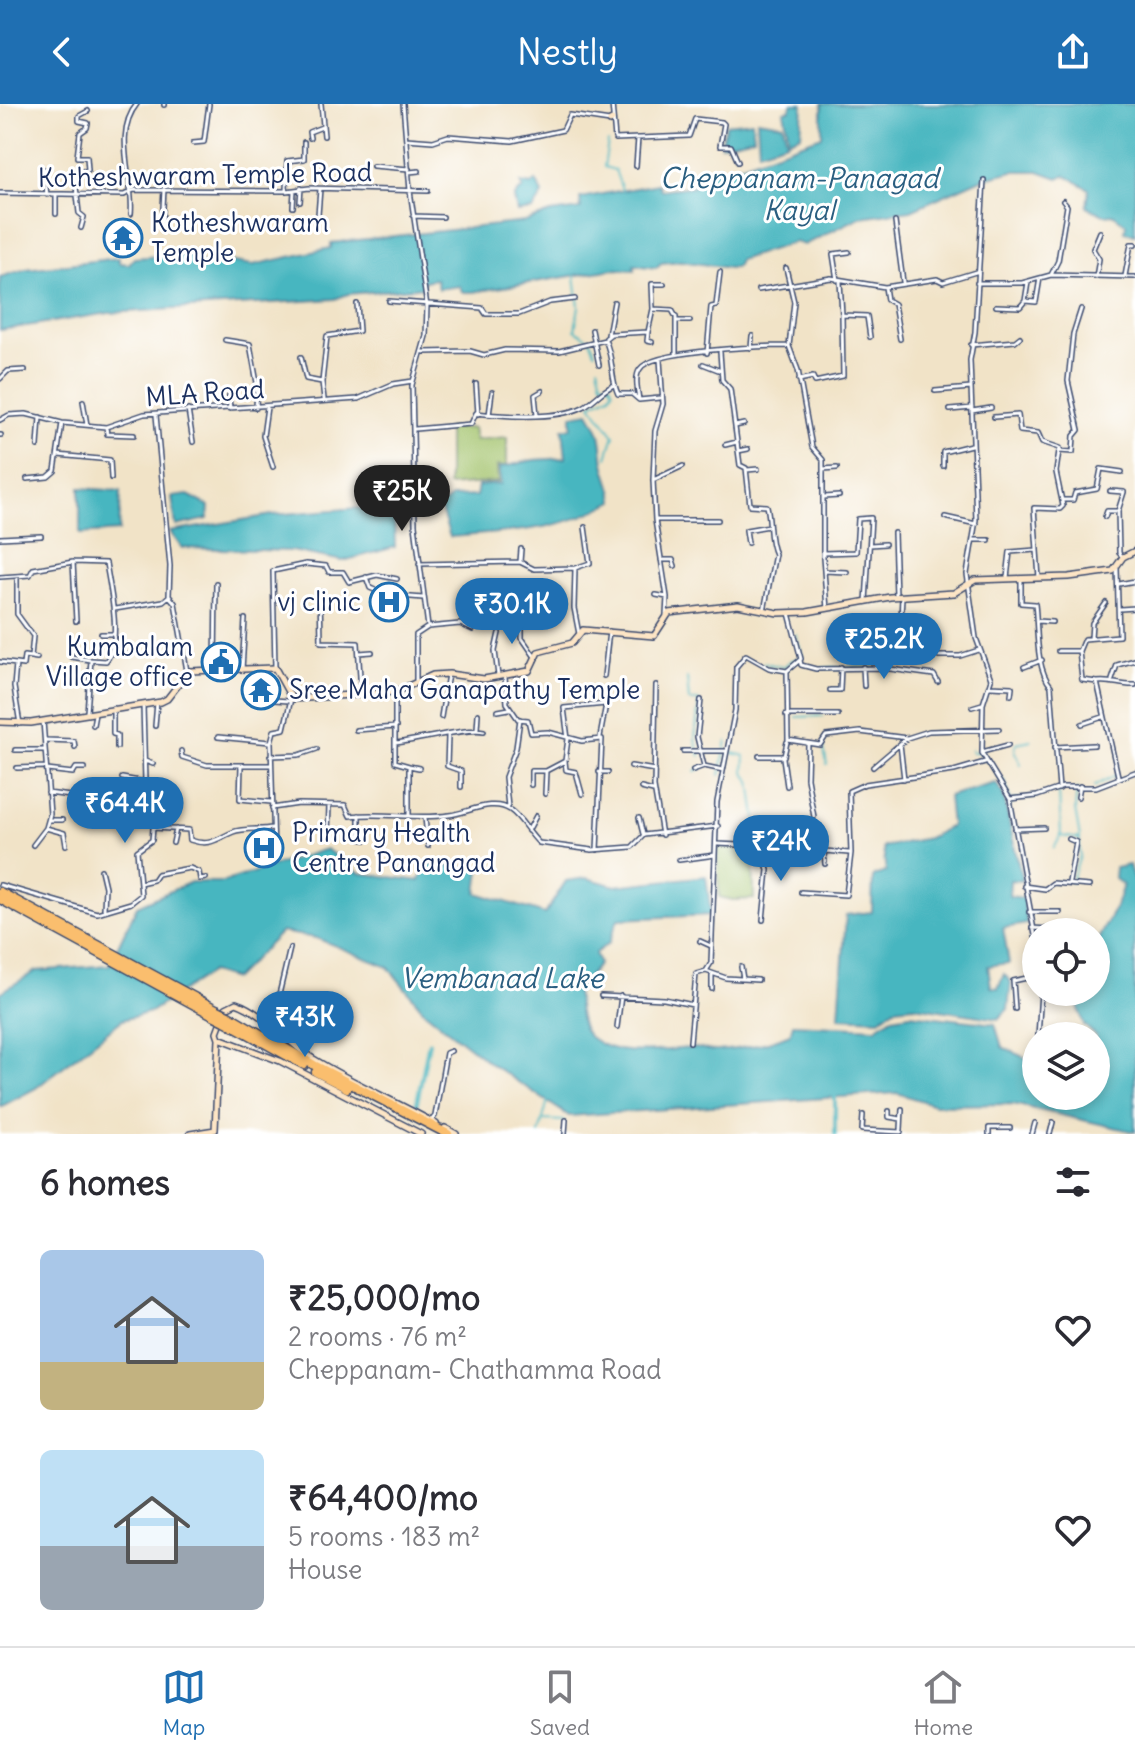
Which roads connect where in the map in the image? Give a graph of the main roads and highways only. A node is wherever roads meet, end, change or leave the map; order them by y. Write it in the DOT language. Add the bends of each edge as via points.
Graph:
graph roads {
  1 [pos="1135,551"];
  2 [pos="0,722"];
  3 [pos="0,892"];
  4 [pos="0,899"];
  5 [pos="94,945"];
  6 [pos="225,1017"];
  7 [pos="219,1038"];
  8 [pos="370,1104"];
  9 [pos="215,1132"];
  10 [pos="190,1134"];
  11 [pos="421,1134"];
  12 [pos="436,1134"];
  13 [pos="448,1134"];
  14 [pos="456,1134"];
  1 -- 2 [label="main road" via="1117,568 969,582 954,593 789,613 738,605 666,615 654,636 583,630 572,643 538,652 529,671 501,678 449,674 395,692 290,700 275,668 187,671 167,699 157,702 20,724"];
  3 -- 5 [label="highway"];
  4 -- 5 [label="highway"];
  5 -- 6 [label="highway, bridge"];
  6 -- 7 [label="main road"];
  6 -- 8 [label="highway"];
  6 -- 13 [label="highway"];
  6 -- 14 [label="main road" via="236,1003 244,1006 317,1061"];
  7 -- 8 [label="main road"];
  7 -- 9 [label="main road"];
  8 -- 11 [label="main road"];
  8 -- 12 [label="highway"];
  9 -- 10 [label="main road"];
}
